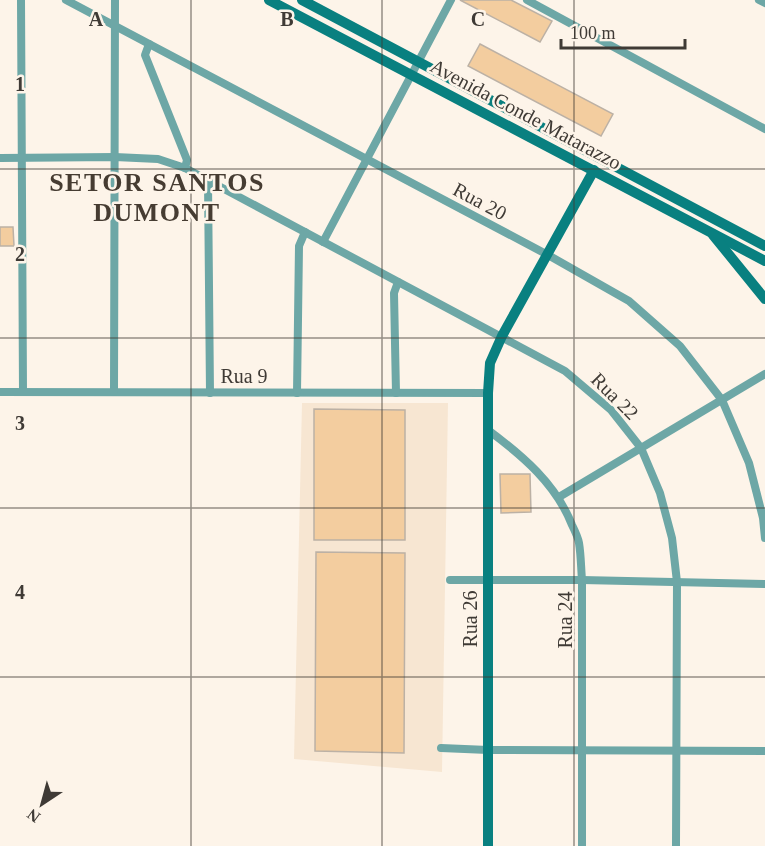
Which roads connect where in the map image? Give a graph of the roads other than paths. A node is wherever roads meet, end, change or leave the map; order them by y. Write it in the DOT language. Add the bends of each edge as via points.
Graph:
graph roads {
  1 [pos="21,0"];
  2 [pos="66,0"];
  3 [pos="114,0"];
  4 [pos="270,0"];
  5 [pos="302,0"];
  6 [pos="451,0"];
  7 [pos="527,0"];
  8 [pos="759,0"];
  9 [pos="765,3"];
  10 [pos="115,26"];
  11 [pos="149,44"];
  12 [pos="418,62"];
  13 [pos="411,75"];
  14 [pos="765,129"];
  15 [pos="115,157"];
  16 [pos="0,158"];
  17 [pos="22,158"];
  18 [pos="366,160"];
  19 [pos="185,168"];
  20 [pos="594,170"];
  21 [pos="208,181"];
  22 [pos="652,187"];
  23 [pos="648,198"];
  24 [pos="709,230"];
  25 [pos="305,232"];
  26 [pos="323,242"];
  27 [pos="765,246"];
  28 [pos="548,255"];
  29 [pos="765,261"];
  30 [pos="398,282"];
  31 [pos="765,299"];
  32 [pos="502,336"];
  33 [pos="765,374"];
  34 [pos="0,392"];
  35 [pos="23,392"];
  36 [pos="114,393"];
  37 [pos="210,393"];
  38 [pos="297,393"];
  39 [pos="396,393"];
  40 [pos="488,393"];
  41 [pos="722,400"];
  42 [pos="488,430"];
  43 [pos="640,448"];
  44 [pos="559,497"];
  45 [pos="765,538"];
  46 [pos="450,580"];
  47 [pos="489,580"];
  48 [pos="582,580"];
  49 [pos="677,582"];
  50 [pos="765,584"];
  51 [pos="441,748"];
  52 [pos="488,750"];
  53 [pos="582,750"];
  54 [pos="676,751"];
  55 [pos="765,751"];
  56 [pos="488,846"];
  57 [pos="582,846"];
  58 [pos="676,846"];
  1 -- 17 [label="street"];
  2 -- 10 [label="street, Rua 20"];
  3 -- 10 [label="street"];
  4 -- 13 [label="street, Avenida Conde Matarazzo"];
  5 -- 12 [label="street, Avenida Conde Matarazzo"];
  6 -- 12 [label="street"];
  7 -- 14 [label="street"];
  8 -- 9 [label="street"];
  10 -- 11 [label="street, Rua 20"];
  10 -- 15 [label="street"];
  11 -- 18 [label="street, Rua 20"];
  11 -- 19 [label="street" via="146,55 187,160"];
  12 -- 13 [label="street"];
  12 -- 22 [label="street, Avenida Conde Matarazzo"];
  13 -- 18 [label="street"];
  13 -- 20 [label="street, Avenida Conde Matarazzo"];
  15 -- 17 [label="street, Rua 22"];
  15 -- 19 [label="street, Rua 22" via="158,159"];
  15 -- 36 [label="street"];
  16 -- 17 [label="street, Rua 22"];
  17 -- 35 [label="street"];
  18 -- 26 [label="street"];
  18 -- 28 [label="street, Rua 20"];
  19 -- 21 [label="street, Rua 22"];
  20 -- 23 [label="street, Avenida Conde Matarazzo"];
  20 -- 28 [label="street, Rua 26"];
  21 -- 25 [label="street, Rua 22"];
  21 -- 37 [label="street"];
  22 -- 23 [label="street"];
  22 -- 27 [label="street, Avenida Conde Matarazzo"];
  23 -- 24 [label="street, Avenida Conde Matarazzo"];
  24 -- 29 [label="street, Avenida Conde Matarazzo"];
  24 -- 31 [label="street"];
  25 -- 26 [label="street, Rua 22"];
  25 -- 38 [label="street" via="299,246"];
  26 -- 30 [label="street, Rua 22"];
  28 -- 32 [label="street, Rua 26"];
  28 -- 41 [label="street, Rua 20" via="629,301 680,346"];
  30 -- 32 [label="street, Rua 22"];
  30 -- 39 [label="street" via="394,293"];
  32 -- 40 [label="street, Rua 26" via="490,363"];
  32 -- 43 [label="street, Rua 22" via="565,371 611,410"];
  33 -- 41 [label="street"];
  34 -- 35 [label="street, Rua 9"];
  35 -- 36 [label="street, Rua 9"];
  36 -- 37 [label="street, Rua 9"];
  37 -- 38 [label="street, Rua 9"];
  38 -- 39 [label="street, Rua 9"];
  39 -- 40 [label="street, Rua 9"];
  40 -- 42 [label="street, Rua 26"];
  41 -- 43 [label="street"];
  41 -- 45 [label="street, Rua 20" via="749,463"];
  42 -- 44 [label="street, Rua 24" via="543,476"];
  42 -- 47 [label="street, Rua 26"];
  43 -- 44 [label="street"];
  43 -- 49 [label="street, Rua 22" via="660,493 672,538"];
  44 -- 48 [label="street, Rua 24" via="579,541"];
  46 -- 47 [label="street"];
  47 -- 48 [label="street"];
  47 -- 52 [label="street, Rua 26"];
  48 -- 49 [label="street"];
  48 -- 53 [label="street, Rua 24"];
  49 -- 50 [label="street"];
  49 -- 54 [label="street, Rua 22"];
  51 -- 52 [label="street"];
  52 -- 53 [label="street"];
  52 -- 56 [label="street, Rua 26"];
  53 -- 54 [label="street"];
  53 -- 57 [label="street, Rua 24"];
  54 -- 55 [label="street"];
  54 -- 58 [label="street, Rua 22"];
}
